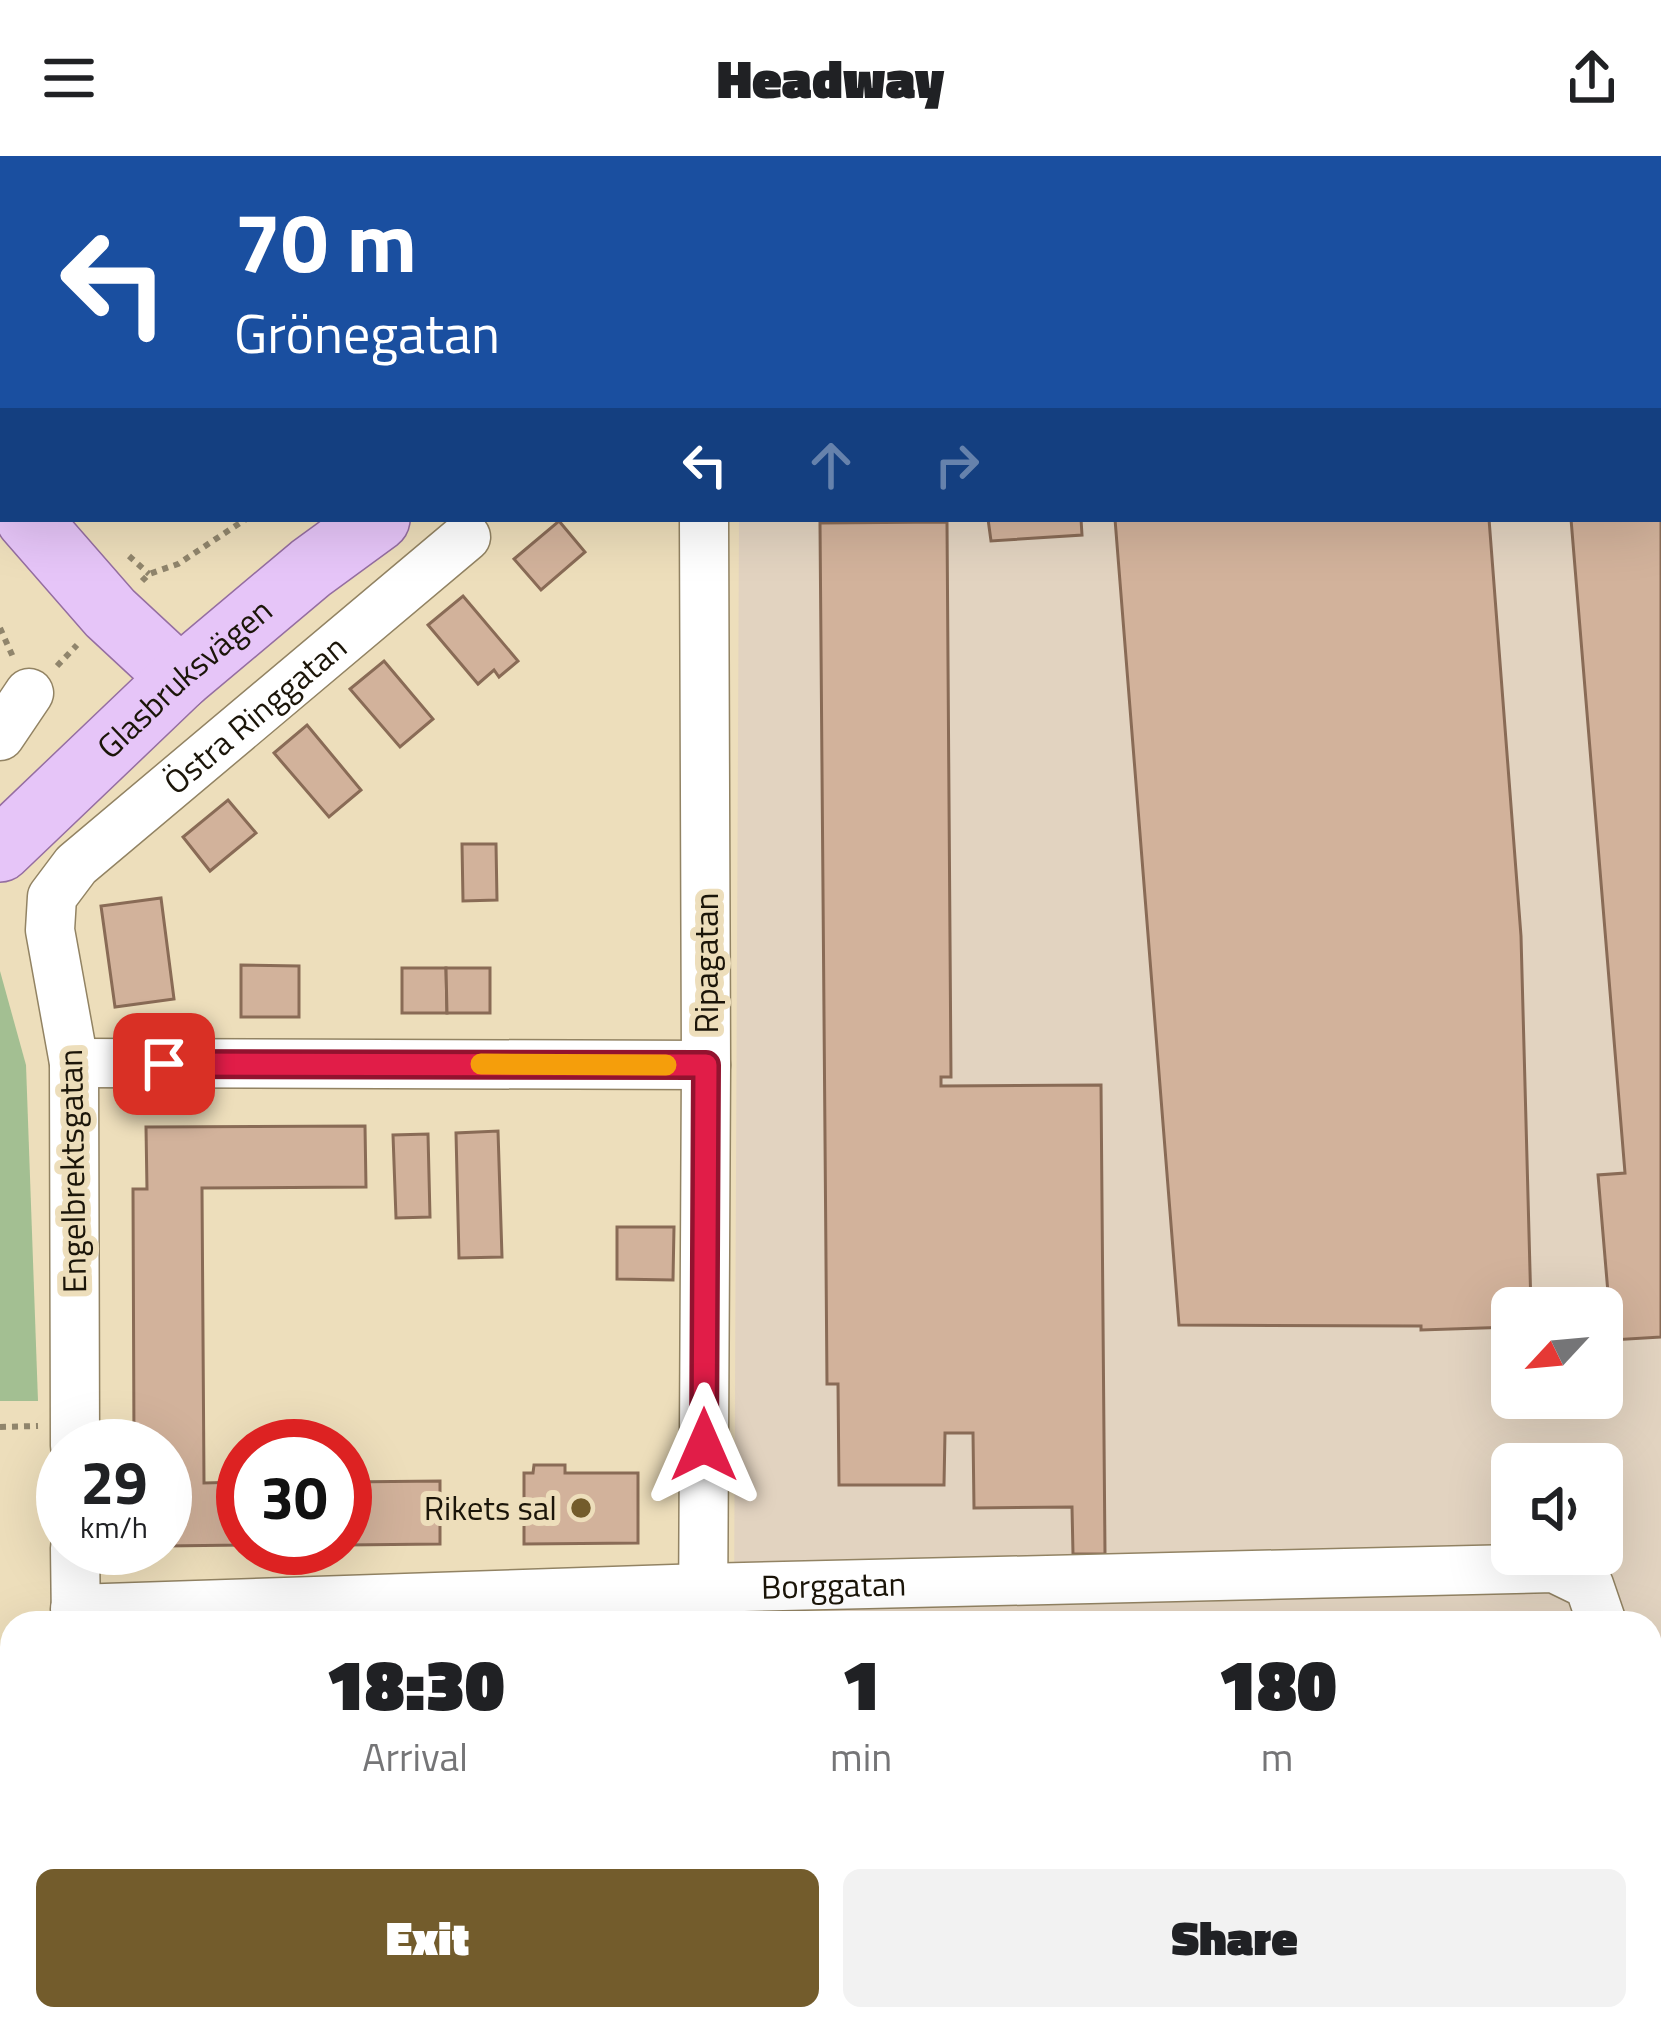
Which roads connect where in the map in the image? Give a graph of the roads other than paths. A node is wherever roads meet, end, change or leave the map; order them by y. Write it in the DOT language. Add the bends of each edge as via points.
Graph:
graph roads {
  1 [pos="31,522"];
  2 [pos="305,522"];
  3 [pos="374,522"];
  4 [pos="704,522"];
  5 [pos="466,537"];
  6 [pos="166,665"];
  7 [pos="29,693"];
  8 [pos="0,736"];
  9 [pos="0,801"];
  10 [pos="0,850"];
  11 [pos="52,897"];
  12 [pos="74,1063"];
  13 [pos="706,1065"];
  14 [pos="75,1419"];
  15 [pos="75,1575"];
  16 [pos="1596,1604"];
  17 [pos="703,1605"];
  18 [pos="392,1610"];
  19 [pos="75,1611"];
  20 [pos="339,1611"];
  1 -- 6 [label="main road"];
  2 -- 6 [label="main road, Glasbruksvägen" via="261,556"];
  3 -- 6 [label="main road, Glasbruksvägen"];
  4 -- 13 [label="street, Ripagatan"];
  5 -- 11 [label="street, Östra Ringgatan" via="76,866"];
  6 -- 9 [label="main road, Glasbruksvägen"];
  6 -- 10 [label="main road, Glasbruksvägen"];
  7 -- 8 [label="street"];
  11 -- 12 [label="street, Engelbrektsgatan" via="50,929"];
  12 -- 13 [label="street"];
  12 -- 14 [label="street, Engelbrektsgatan"];
  13 -- 17 [label="street, Ripagatan"];
  15 -- 19 [label="street"];
  16 -- 17 [label="street, Borggatan" via="1554,1568"];
  17 -- 18 [label="street, Borggatan"];
  18 -- 20 [label="street, Borggatan"];
}
